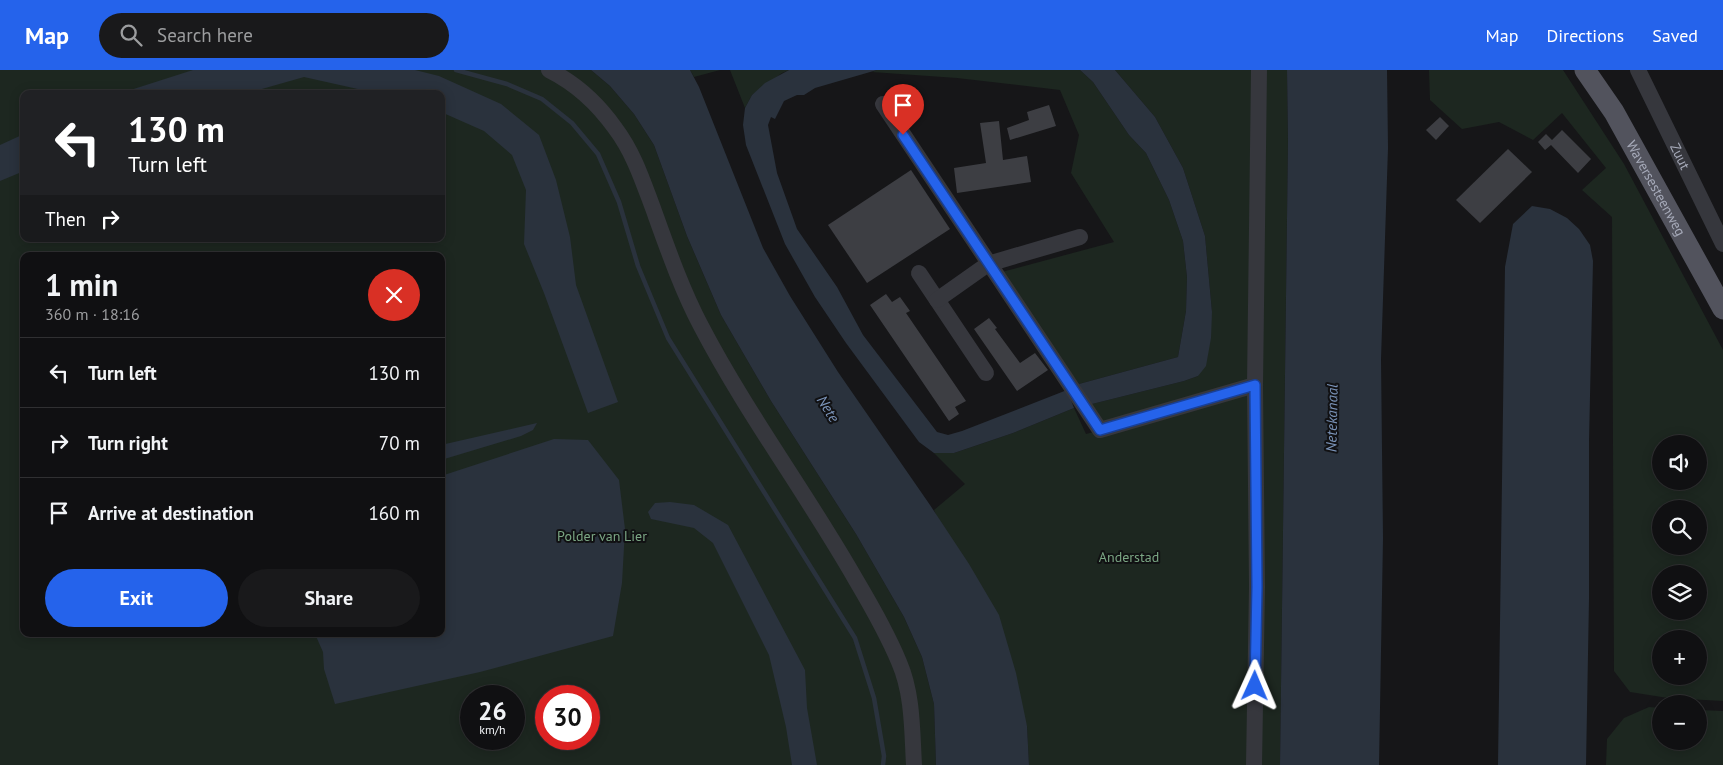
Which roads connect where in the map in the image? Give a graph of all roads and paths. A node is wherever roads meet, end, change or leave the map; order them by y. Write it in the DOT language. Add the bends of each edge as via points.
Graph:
graph roads {
  1 [pos="549,70"];
  2 [pos="1259,70"];
  3 [pos="1585,70"];
  4 [pos="1638,70"];
  5 [pos="883,104"];
  6 [pos="1080,237"];
  7 [pos="1723,244"];
  8 [pos="988,264"];
  9 [pos="919,273"];
  10 [pos="937,300"];
  11 [pos="1723,309"];
  12 [pos="986,373"];
  13 [pos="1255,385"];
  14 [pos="914,765"];
  15 [pos="1254,765"];
  1 -- 14 [label="street" via="594,102 633,156 701,325 751,413 837,546 884,628 900,665 911,707"];
  2 -- 13 [label="street"];
  3 -- 11 [label="main road, Waversesteenweg" via="1614,112"];
  4 -- 7 [label="street, Zuut"];
  5 -- 8 [label="street"];
  6 -- 8 [label="street"];
  8 -- 10 [label="street"];
  8 -- 13 [label="street" via="1100,430"];
  9 -- 10 [label="street"];
  10 -- 12 [label="street"];
  13 -- 15 [label="street" via="1257,587"];
}
